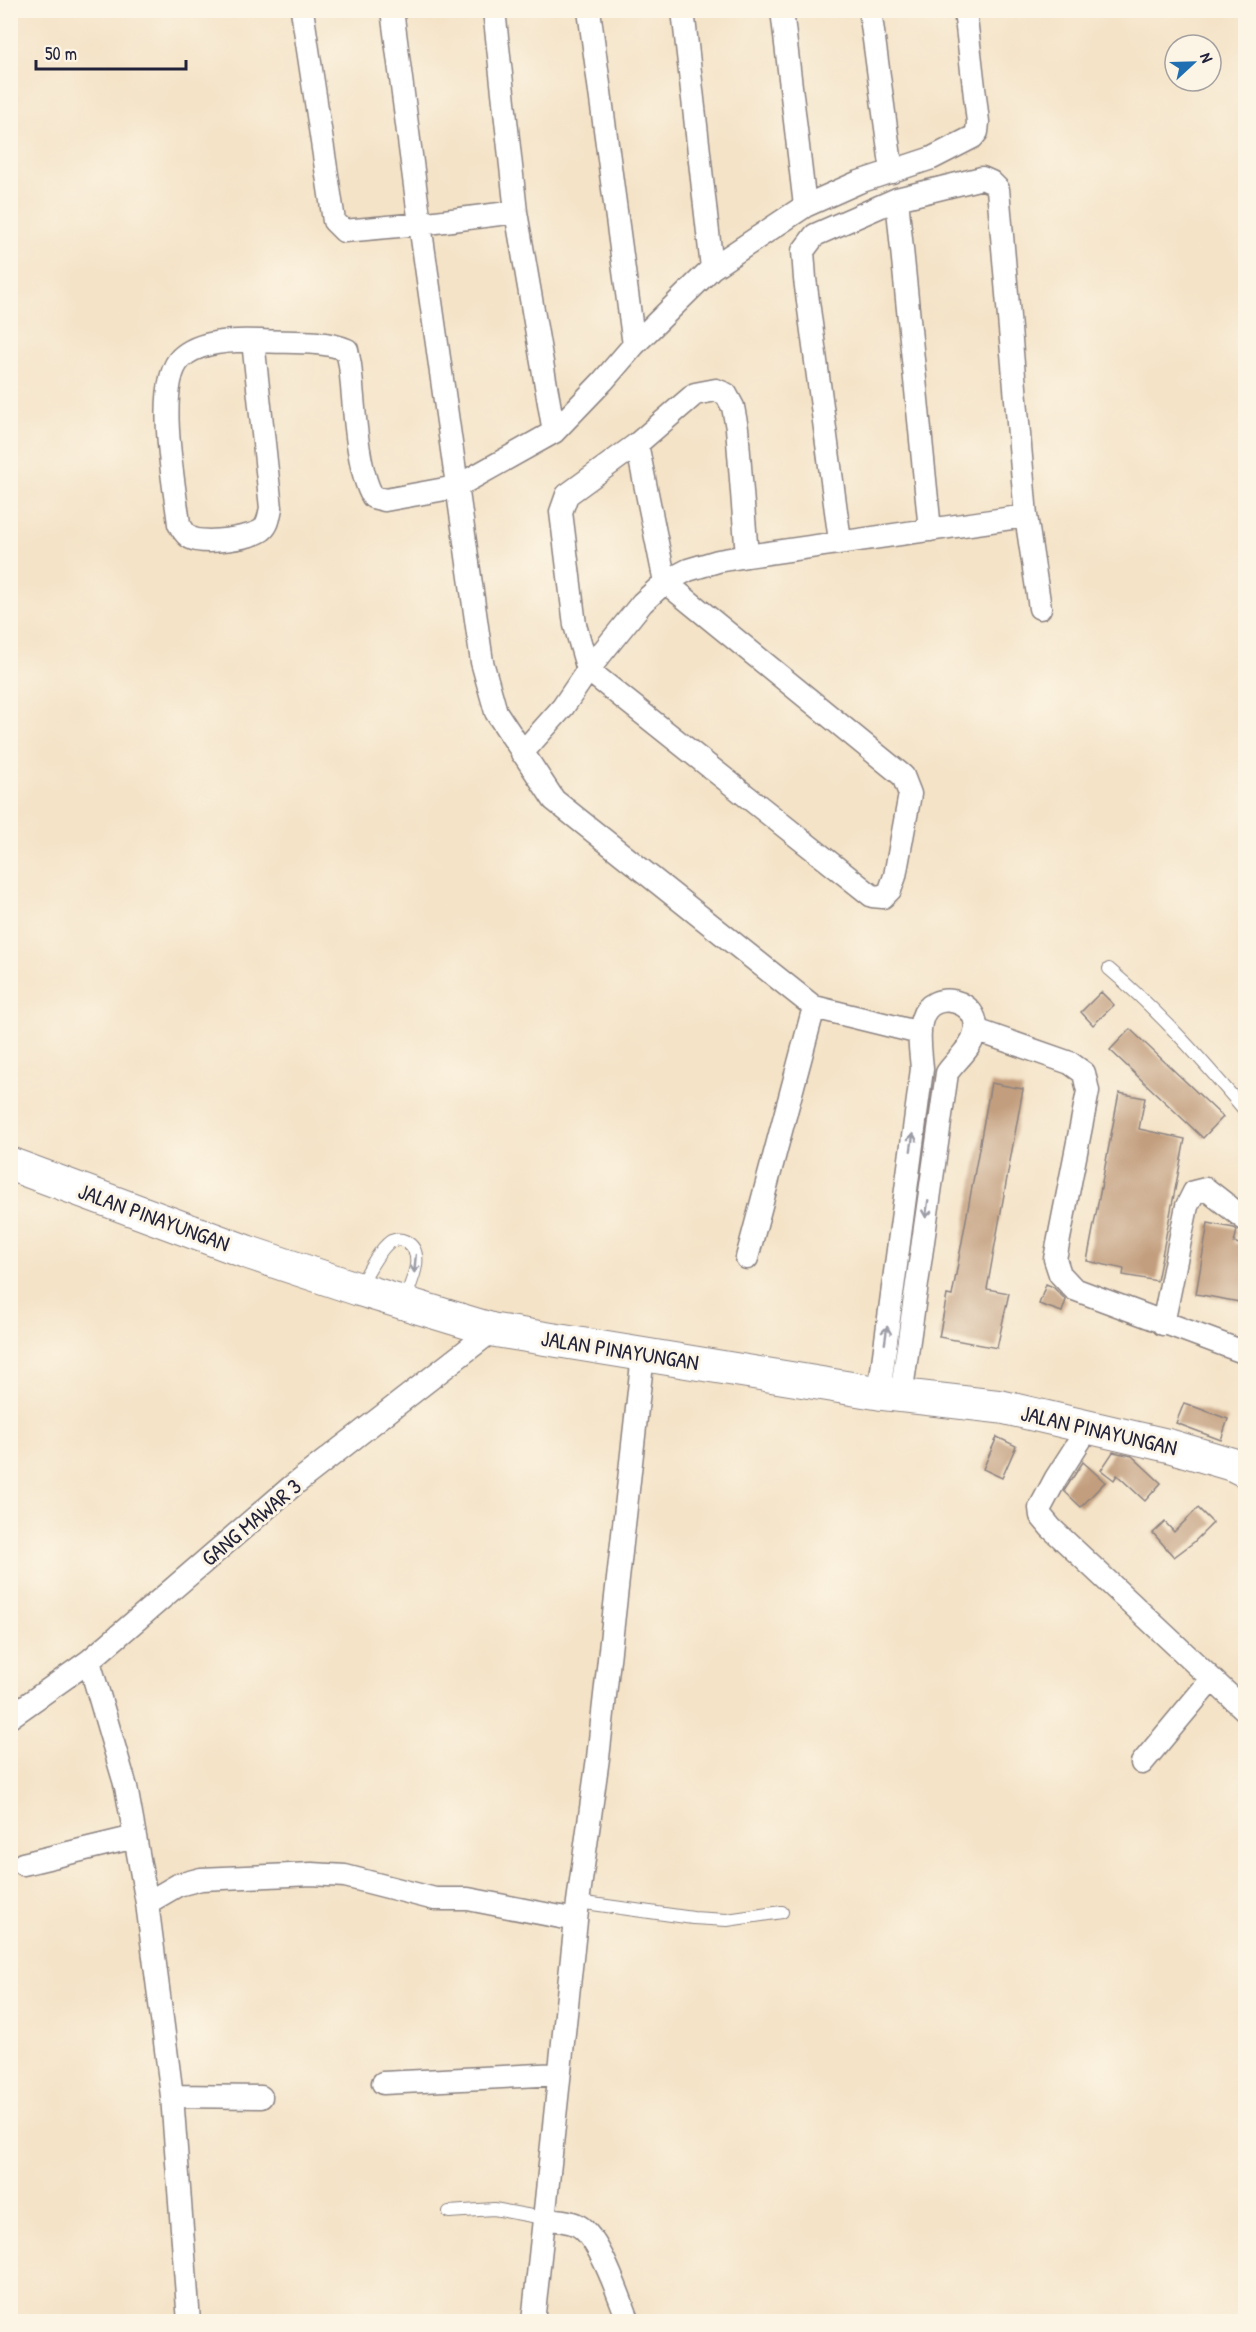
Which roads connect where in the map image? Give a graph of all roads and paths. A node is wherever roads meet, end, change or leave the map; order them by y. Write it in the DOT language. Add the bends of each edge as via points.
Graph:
graph roads {
  1 [pos="302,10"];
  2 [pos="392,10"];
  3 [pos="494,10"];
  4 [pos="589,10"];
  5 [pos="682,10"];
  6 [pos="782,10"];
  7 [pos="870,10"];
  8 [pos="965,10"];
  9 [pos="892,172"];
  10 [pos="897,199"];
  11 [pos="805,206"];
  12 [pos="516,212"];
  13 [pos="420,224"];
  14 [pos="712,268"];
  15 [pos="254,341"];
  16 [pos="634,345"];
  17 [pos="554,432"];
  18 [pos="637,444"];
  19 [pos="456,487"];
  20 [pos="1026,516"];
  21 [pos="930,530"];
  22 [pos="840,541"];
  23 [pos="747,556"];
  24 [pos="665,582"];
  25 [pos="1040,608"];
  26 [pos="588,670"];
  27 [pos="522,753"];
  28 [pos="1109,969"];
  29 [pos="813,1007"];
  30 [pos="976,1030"];
  31 [pos="920,1033"];
  32 [pos="920,1084"];
  33 [pos="944,1088"];
  34 [pos="1245,1112"];
  35 [pos="10,1164"];
  36 [pos="1245,1220"];
  37 [pos="747,1258"];
  38 [pos="358,1289"];
  39 [pos="403,1303"];
  40 [pos="1163,1324"];
  41 [pos="493,1330"];
  42 [pos="1245,1353"];
  43 [pos="643,1355"];
  44 [pos="890,1394"];
  45 [pos="1088,1428"];
  46 [pos="1245,1471"];
  47 [pos="89,1660"];
  48 [pos="1212,1679"];
  49 [pos="1244,1705"];
  50 [pos="10,1717"];
  51 [pos="1142,1763"];
  52 [pos="135,1838"];
  53 [pos="23,1864"];
  54 [pos="147,1903"];
  55 [pos="577,1911"];
  56 [pos="782,1912"];
  57 [pos="559,2073"];
  58 [pos="383,2083"];
  59 [pos="172,2097"];
  60 [pos="261,2097"];
  61 [pos="449,2212"];
  62 [pos="543,2218"];
  63 [pos="189,2322"];
  64 [pos="533,2322"];
  65 [pos="628,2322"];
  1 -- 13 [label="street" via="334,221 344,231"];
  2 -- 13 [label="street"];
  3 -- 12 [label="street"];
  4 -- 16 [label="street"];
  5 -- 14 [label="street"];
  6 -- 11 [label="street"];
  7 -- 9 [label="street"];
  8 -- 9 [label="street" via="977,132 932,158"];
  9 -- 11 [label="street"];
  10 -- 20 [label="street" via="982,178 998,189"];
  10 -- 21 [label="street"];
  10 -- 22 [label="street" via="815,235 803,251"];
  11 -- 14 [label="street"];
  12 -- 13 [label="street"];
  12 -- 17 [label="street"];
  13 -- 19 [label="street"];
  14 -- 16 [label="street"];
  15 -- 15 [label="street" via="213,344 193,350 180,359 168,385 168,421 180,524 194,540 249,535 267,524 271,508"];
  15 -- 19 [label="street" via="333,344 347,350 361,461 373,497 385,501"];
  16 -- 17 [label="street"];
  17 -- 19 [label="street"];
  18 -- 23 [label="street" via="695,394 716,390 726,394 737,428"];
  18 -- 24 [label="street"];
  18 -- 26 [label="street" via="567,495 561,512 575,625"];
  19 -- 27 [label="street" via="482,662 496,712"];
  20 -- 21 [label="street"];
  20 -- 25 [label="street"];
  21 -- 22 [label="street"];
  22 -- 23 [label="street"];
  23 -- 24 [label="street" via="688,570"];
  24 -- 26 [label="street" via="642,603"];
  24 -- 26 [label="street" via="903,776 910,794 890,890 883,897 872,896"];
  26 -- 27 [label="street" via="563,707"];
  27 -- 29 [label="street" via="554,800"];
  28 -- 34 [label="lane" via="1199,1056"];
  29 -- 31 [label="street"];
  29 -- 37 [label="street"];
  30 -- 31 [label="street" via="974,1017 966,1006 954,1000 941,1000 929,1006 922,1017"];
  30 -- 33 [label="street" via="971,1043 947,1073"];
  30 -- 40 [label="street" via="1070,1064 1084,1073 1088,1091 1055,1259 1060,1274 1074,1288"];
  31 -- 32 [label="street"];
  32 -- 33 [label="street"];
  44 -- 32 [label="street, one-way"];
  33 -- 44 [label="street, one-way"];
  35 -- 38 [label="main road, JALAN PINAYUNGAN"];
  36 -- 40 [label="street" via="1206,1189 1194,1191 1187,1206"];
  38 -- 39 [label="main road, JALAN PINAYUNGAN"];
  38 -- 39 [label="lane, one-way" via="390,1242 406,1241 417,1259"];
  39 -- 41 [label="main road, JALAN PINAYUNGAN"];
  40 -- 42 [label="street"];
  41 -- 43 [label="main road, JALAN PINAYUNGAN"];
  41 -- 47 [label="street, GANG MAWAR 3" via="291,1487"];
  43 -- 44 [label="main road, JALAN PINAYUNGAN"];
  43 -- 55 [label="street"];
  44 -- 45 [label="main road, JALAN PINAYUNGAN" via="1002,1407"];
  45 -- 46 [label="main road, JALAN PINAYUNGAN" via="1170,1446"];
  45 -- 48 [label="street" via="1056,1478 1040,1508 1041,1515"];
  47 -- 50 [label="street, GANG MAWAR 3"];
  47 -- 52 [label="street" via="126,1787"];
  48 -- 49 [label="street"];
  48 -- 51 [label="street"];
  52 -- 53 [label="street"];
  52 -- 54 [label="street"];
  54 -- 55 [label="street" via="178,1885 201,1879 312,1874 345,1876 435,1899"];
  54 -- 59 [label="street"];
  55 -- 56 [label="lane" via="727,1920"];
  55 -- 57 [label="street"];
  57 -- 58 [label="street"];
  57 -- 62 [label="street"];
  59 -- 60 [label="street"];
  59 -- 63 [label="street"];
  61 -- 62 [label="lane" via="494,2209"];
  62 -- 64 [label="street"];
  62 -- 65 [label="street" via="586,2230"];
}
